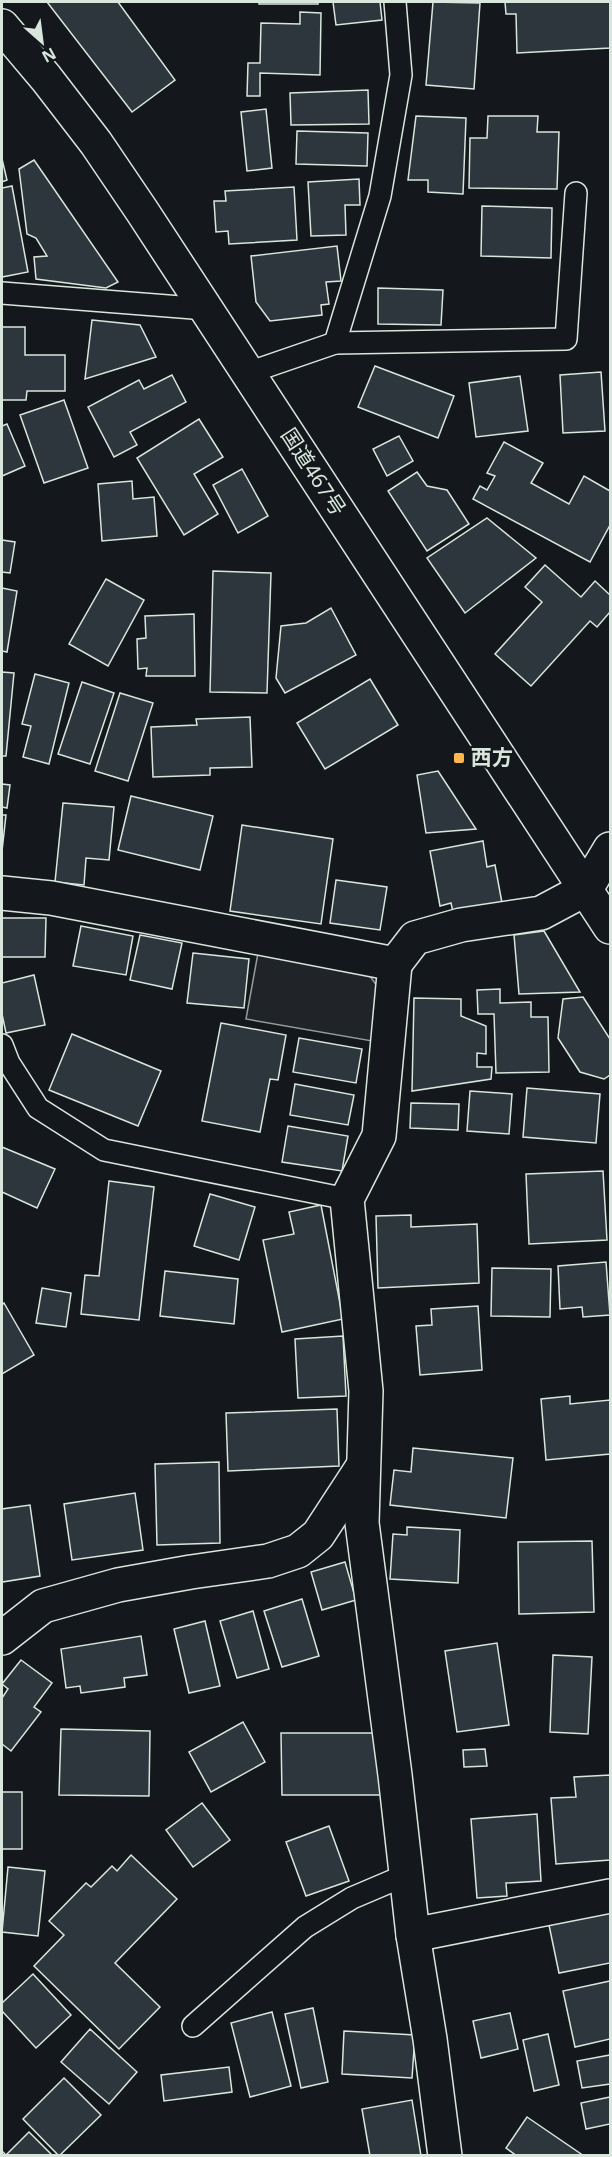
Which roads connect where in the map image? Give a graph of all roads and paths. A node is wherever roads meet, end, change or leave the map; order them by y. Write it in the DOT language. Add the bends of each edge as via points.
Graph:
graph roads {
  1 [pos="395,2"];
  2 [pos="2,26"];
  3 [pos="576,193"];
  4 [pos="2,293"];
  5 [pos="206,309"];
  6 [pos="335,343"];
  7 [pos="248,373"];
  8 [pos="610,849"];
  9 [pos="586,889"];
  10 [pos="2,893"];
  11 [pos="610,927"];
  12 [pos="395,964"];
  13 [pos="2,1045"];
  14 [pos="347,1199"];
  15 [pos="363,1467"];
  16 [pos="2,1638"];
  17 [pos="406,1875"];
  18 [pos="610,1896"];
  19 [pos="413,1935"];
  20 [pos="193,2026"];
  21 [pos="445,2156"];
  1 -- 6 [label="lane" via="401,75 380,196"];
  2 -- 5 [label="main road, 国道467号" via="96,142"];
  3 -- 6 [label="lane" via="566,339"];
  4 -- 5 [label="lane"];
  5 -- 7 [label="main road, 国道467号"];
  6 -- 7 [label="lane"];
  7 -- 9 [label="main road, 国道467号"];
  8 -- 9 [label="main road"];
  9 -- 11 [label="main road, 国道467号"];
  9 -- 12 [label="main road" via="541,913 461,925 416,938"];
  10 -- 12 [label="main road" via="51,897"];
  12 -- 14 [label="main road" via="379,1136"];
  13 -- 14 [label="lane" via="38,1108 104,1150"];
  14 -- 15 [label="main road" via="366,1391"];
  15 -- 16 [label="main road" via="318,1535 298,1551 268,1562 118,1585 43,1606"];
  15 -- 17 [label="main road" via="362,1523"];
  17 -- 19 [label="main road"];
  17 -- 20 [label="lane" via="352,1898 305,1927"];
  18 -- 19 [label="main road"];
  19 -- 21 [label="main road"];
}
